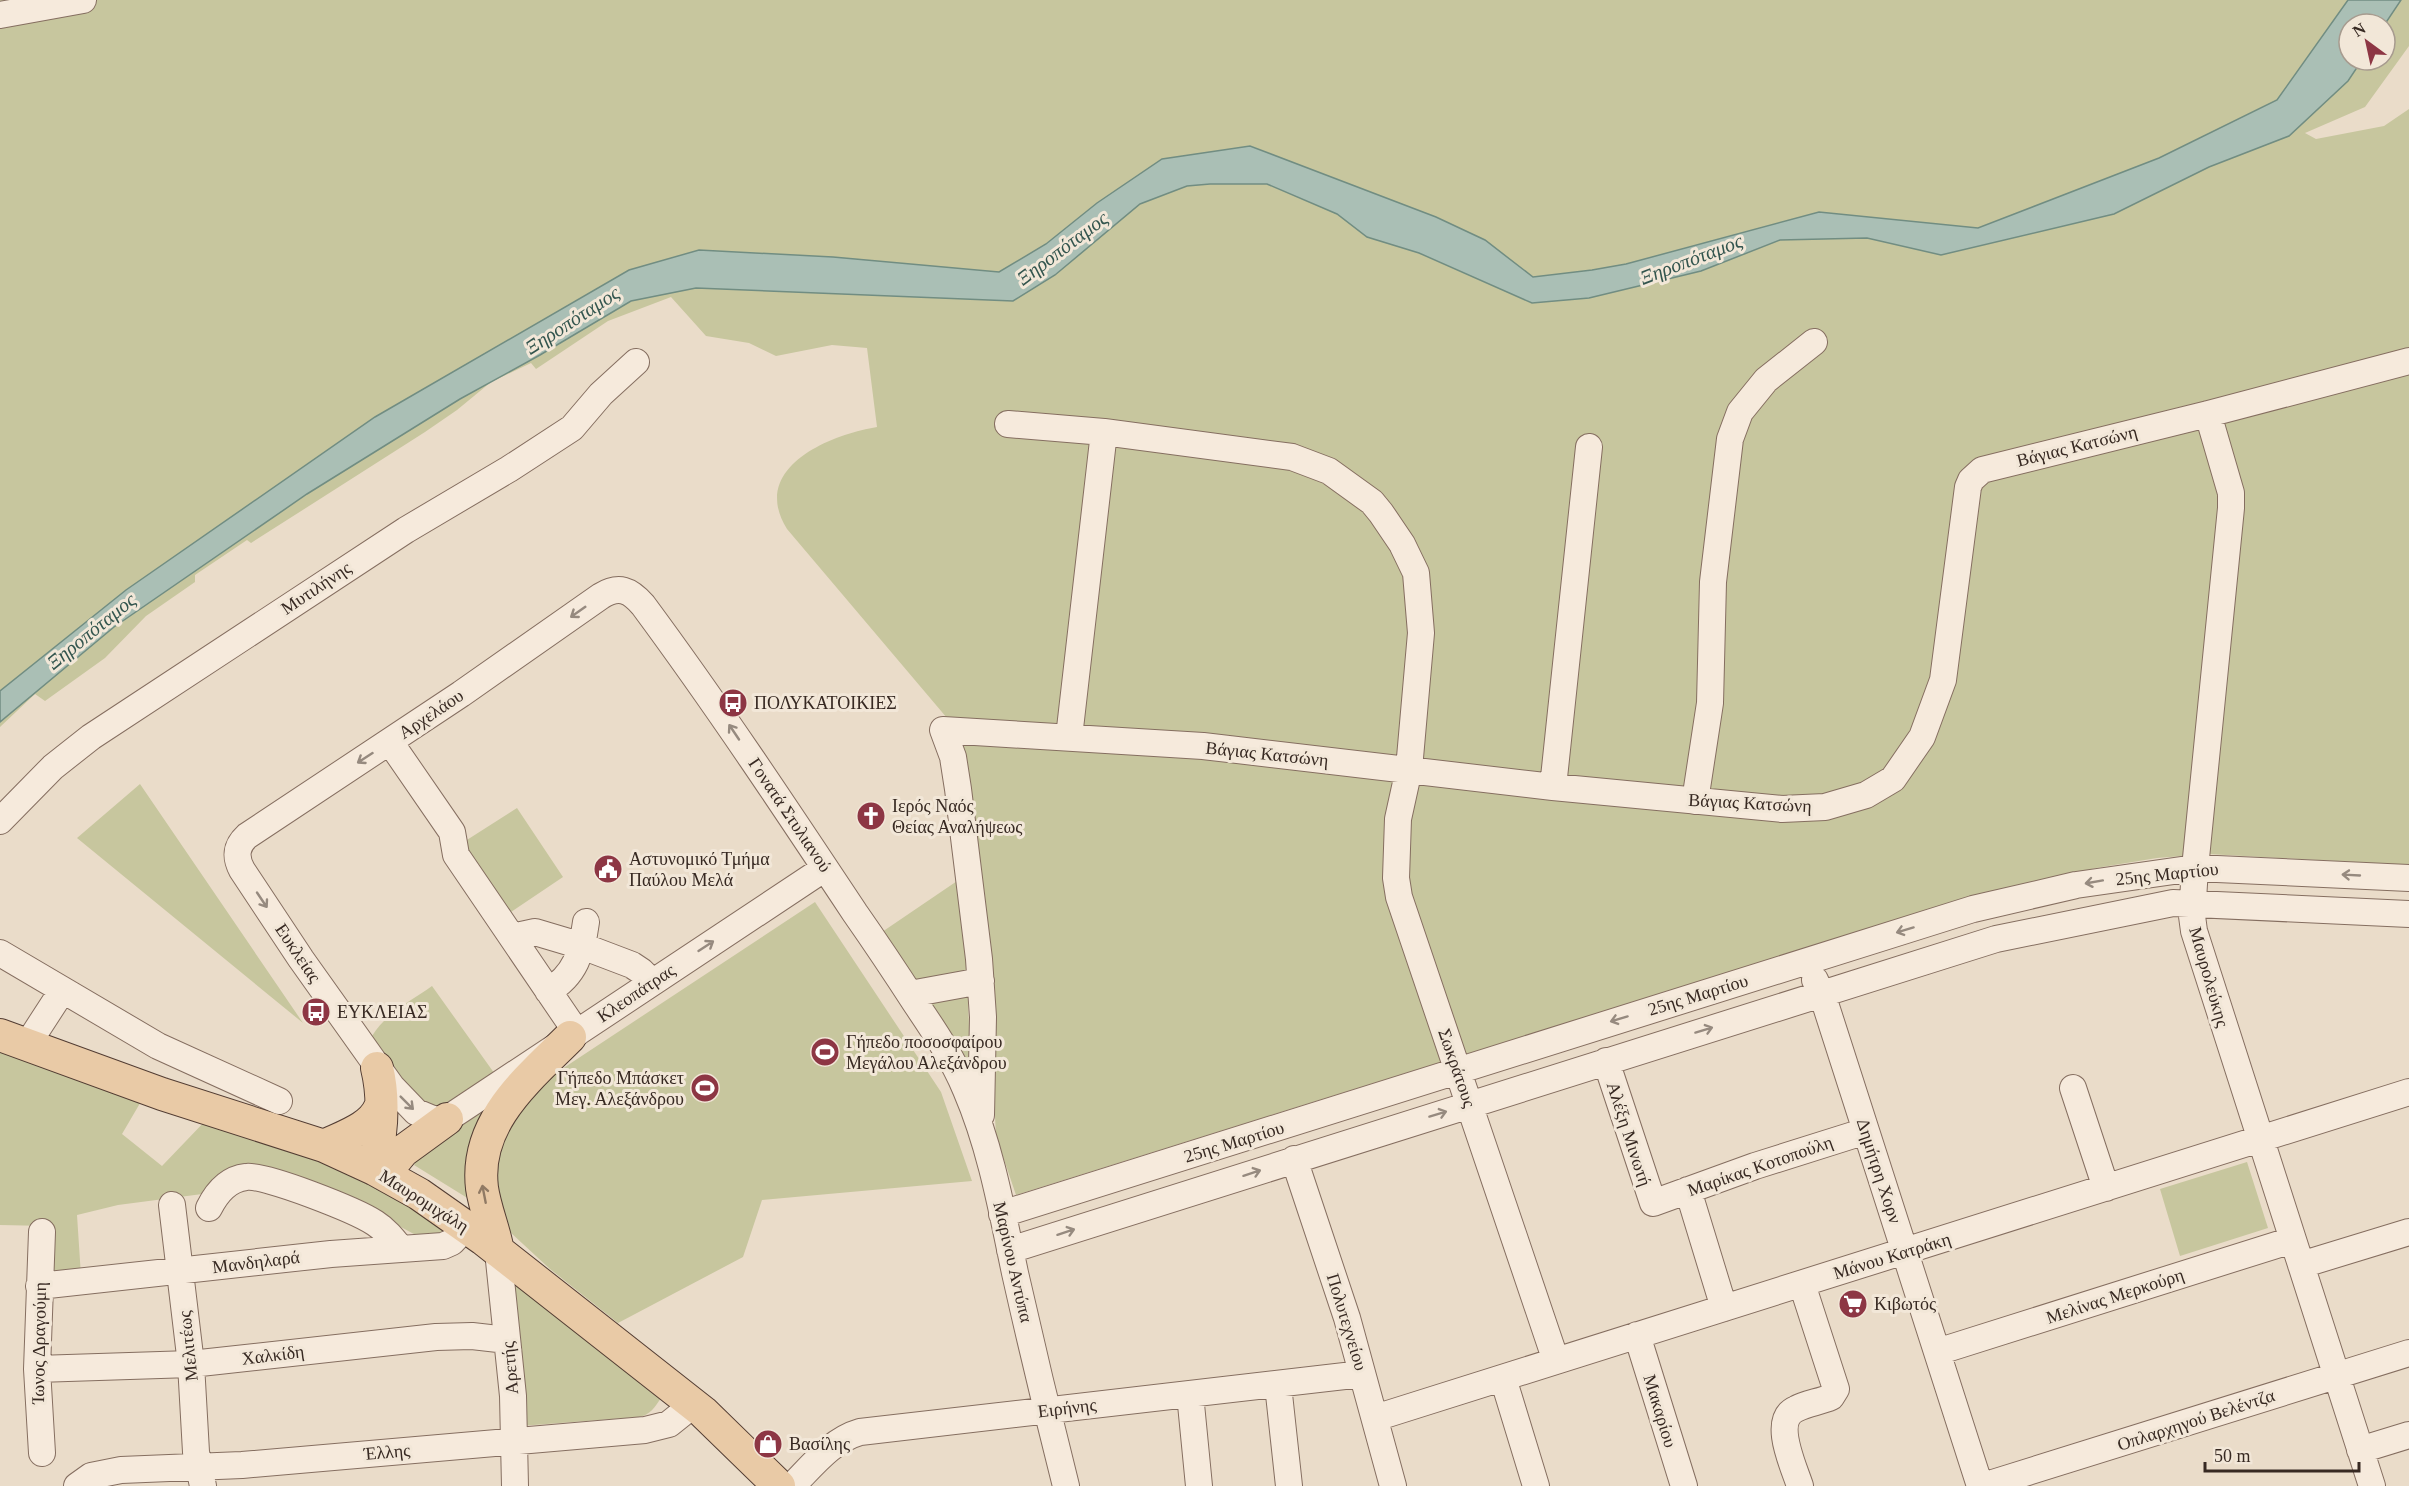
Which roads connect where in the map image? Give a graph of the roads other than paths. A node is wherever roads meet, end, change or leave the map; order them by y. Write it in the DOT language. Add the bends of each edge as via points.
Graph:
graph roads {
  1 [pos="83,0"];
  2 [pos="0,15"];
  3 [pos="1814,342"];
  4 [pos="2409,361"];
  5 [pos="636,362"];
  6 [pos="2208,414"];
  7 [pos="1008,424"];
  8 [pos="1104,432"];
  9 [pos="1589,447"];
  10 [pos="629,592"];
  11 [pos="1069,737"];
  12 [pos="390,742"];
  13 [pos="1409,769"];
  14 [pos="1553,787"];
  15 [pos="1695,801"];
  16 [pos="0,821"];
  17 [pos="238,849"];
  18 [pos="825,868"];
  19 [pos="2195,868"];
  20 [pos="2409,878"];
  21 [pos="2192,902"];
  22 [pos="2409,914"];
  23 [pos="584,934"];
  24 [pos="512,937"];
  25 [pos="0,953"];
  26 [pos="1804,962"];
  27 [pos="981,981"];
  28 [pos="651,982"];
  29 [pos="63,991"];
  30 [pos="548,991"];
  31 [pos="910,994"];
  32 [pos="1822,994"];
  33 [pos="573,1035"];
  34 [pos="14,1040"];
  35 [pos="943,1044"];
  36 [pos="1606,1061"];
  37 [pos="377,1068"];
  38 [pos="1458,1071"];
  39 [pos="2073,1088"];
  40 [pos="2409,1092"];
  41 [pos="279,1101"];
  42 [pos="1470,1104"];
  43 [pos="380,1107"];
  44 [pos="447,1119"];
  45 [pos="981,1131"];
  46 [pos="1866,1131"];
  47 [pos="2260,1140"];
  48 [pos="324,1146"];
  49 [pos="1294,1160"];
  50 [pos="379,1172"];
  51 [pos="2106,1188"];
  52 [pos="1688,1190"];
  53 [pos="1655,1203"];
  54 [pos="172,1205"];
  55 [pos="209,1208"];
  56 [pos="1002,1214"];
  57 [pos="466,1227"];
  58 [pos="42,1232"];
  59 [pos="2409,1232"];
  60 [pos="2292,1240"];
  61 [pos="401,1249"];
  62 [pos="1010,1250"];
  63 [pos="498,1251"];
  64 [pos="1905,1252"];
  65 [pos="2301,1265"];
  66 [pos="180,1272"];
  67 [pos="1802,1284"];
  68 [pos="39,1286"];
  69 [pos="1724,1308"];
  70 [pos="1637,1335"];
  71 [pos="507,1340"];
  72 [pos="1937,1352"];
  73 [pos="2409,1353"];
  74 [pos="1556,1361"];
  75 [pos="190,1364"];
  76 [pos="37,1369"];
  77 [pos="1362,1374"];
  78 [pos="2337,1375"];
  79 [pos="1503,1378"];
  80 [pos="1278,1385"];
  81 [pos="1190,1394"];
  82 [pos="694,1404"];
  83 [pos="1046,1410"];
  84 [pos="1375,1418"];
  85 [pos="2409,1435"];
  86 [pos="513,1442"];
  87 [pos="2360,1450"];
  88 [pos="42,1453"];
  89 [pos="201,1476"];
  90 [pos="77,1486"];
  91 [pos="515,1486"];
  92 [pos="779,1486"];
  93 [pos="792,1486"];
  94 [pos="1066,1486"];
  95 [pos="1199,1486"];
  96 [pos="1289,1486"];
  97 [pos="1393,1486"];
  98 [pos="1536,1486"];
  99 [pos="1684,1486"];
  100 [pos="1800,1486"];
  101 [pos="1982,1486"];
  102 [pos="2372,1486"];
  1 -- 2 [label="street"];
  3 -- 15 [label="street" via="1766,380 1740,412 1730,439 1713,582 1710,703"];
  4 -- 6 [label="street, Βάγιας Κατσώνη"];
  5 -- 16 [label="street, Μυτιλήνης" via="572,428 396,536 91,737 53,766"];
  6 -- 15 [label="street, Βάγιας Κατσώνη" via="1982,470 1971,480 1943,680 1922,737 1893,779 1866,795 1825,807"];
  6 -- 19 [label="street, Μαυρολεύκης" via="2231,492 2231,508"];
  7 -- 8 [label="street, Σωκράτους"];
  8 -- 11 [label="street"];
  8 -- 13 [label="street, Σωκράτους" via="1292,457 1329,471 1372,502 1402,544 1418,582 1421,633"];
  9 -- 14 [label="street"];
  10 -- 12 [label="street, Αρχελάου, one-way" via="605,594"];
  18 -- 10 [label="street, Γονατά Στυλιανού, one-way" via="698,680"];
  11 -- 13 [label="street, Βάγιας Κατσώνη" via="1203,746"];
  11 -- 27 [label="street, Βάγιας Κατσώνη" via="943,730 953,757 958,789"];
  12 -- 17 [label="street, Αρχελάου, one-way" via="247,836"];
  12 -- 24 [label="street" via="452,832 456,855"];
  13 -- 14 [label="street, Βάγιας Κατσώνη"];
  13 -- 38 [label="street, Σωκράτους" via="1398,819 1399,897"];
  14 -- 15 [label="street, Βάγιας Κατσώνη"];
  17 -- 37 [label="street, Ευκλείας, one-way" via="237,860 242,870"];
  28 -- 18 [label="street, Κλεοπάτρας, one-way"];
  18 -- 31 [label="street, Γονατά Στυλιανού"];
  20 -- 19 [label="street, 25ης Μαρτίου, one-way"];
  19 -- 21 [label="street, Μαυρολεύκης"];
  19 -- 26 [label="street, 25ης Μαρτίου, one-way" via="2030,895"];
  21 -- 22 [label="street, 25ης Μαρτίου"];
  21 -- 32 [label="street, 25ης Μαρτίου" via="2133,909 1996,939"];
  21 -- 47 [label="street, Μαυρολεύκης" via="2195,937"];
  23 -- 24 [label="street" via="536,932"];
  23 -- 28 [label="street" via="641,971"];
  23 -- 30 [label="street" via="570,973"];
  24 -- 30 [label="street"];
  25 -- 29 [label="street"];
  26 -- 32 [label="street, Δημήτρη Χορν"];
  26 -- 38 [label="street, 25ης Μαρτίου, one-way"];
  27 -- 31 [label="street"];
  27 -- 45 [label="street"];
  28 -- 33 [label="street, Κλεοπάτρας"];
  29 -- 34 [label="street"];
  29 -- 41 [label="street" via="158,1046"];
  30 -- 33 [label="street"];
  31 -- 35 [label="street, Γονατά Στυλιανού"];
  36 -- 32 [label="street, 25ης Μαρτίου, one-way"];
  32 -- 46 [label="street, Δημήτρη Χορν"];
  33 -- 44 [label="street, Κλεοπάτρας"];
  63 -- 33 [label="main road, one-way" via="482,1185 486,1140 511,1099"];
  34 -- 48 [label="main road, Μαυρομιχάλη" via="162,1094"];
  35 -- 45 [label="street, Μαρίνου Αντύπα" via="966,1088"];
  36 -- 42 [label="street, 25ης Μαρτίου"];
  36 -- 53 [label="street, Αλέξη Μινωτή" via="1649,1197"];
  37 -- 43 [label="main road"];
  37 -- 44 [label="street, Ευκλείας, one-way" via="416,1112 435,1120"];
  38 -- 42 [label="street, Σωκράτους"];
  38 -- 56 [label="street, 25ης Μαρτίου"];
  39 -- 51 [label="street"];
  40 -- 47 [label="street, Μάνου Κατράκη"];
  49 -- 42 [label="street, 25ης Μαρτίου, one-way"];
  42 -- 74 [label="street, Σωκράτους"];
  43 -- 48 [label="main road" via="365,1124"];
  43 -- 50 [label="main road"];
  44 -- 50 [label="main road"];
  45 -- 56 [label="street, Μαρίνου Αντύπα"];
  46 -- 52 [label="street, Μαρίκας Κοτοπούλη"];
  46 -- 64 [label="street, Δημήτρη Χορν"];
  47 -- 51 [label="street, Μάνου Κατράκη"];
  47 -- 60 [label="street, Μαυρολεύκης"];
  48 -- 50 [label="main road, Μαυρομιχάλη"];
  62 -- 49 [label="street, 25ης Μαρτίου, one-way"];
  49 -- 77 [label="street, Πολυτεχνείου"];
  50 -- 57 [label="main road, Μαυρομιχάλη"];
  51 -- 64 [label="street, Μάνου Κατράκη"];
  52 -- 53 [label="street, Μαρίκας Κοτοπούλη"];
  52 -- 69 [label="street"];
  54 -- 66 [label="street, Μελιτέως"];
  55 -- 61 [label="street" via="215,1196 233,1180 253,1176 364,1217 385,1230"];
  56 -- 62 [label="street, Μαρίνου Αντύπα"];
  57 -- 61 [label="street, Μανδηλαρά" via="448,1244"];
  57 -- 63 [label="main road, Μαυρομιχάλη"];
  58 -- 68 [label="street, Ίωνος Δραγούμη"];
  59 -- 65 [label="street"];
  60 -- 65 [label="street, Μαυρολεύκης"];
  60 -- 72 [label="street, Μελίνας Μερκούρη"];
  61 -- 66 [label="street, Μανδηλαρά"];
  62 -- 83 [label="street, Μαρίνου Αντύπα"];
  63 -- 71 [label="street, Αρετής"];
  63 -- 82 [label="main road, Μαυρομιχάλη"];
  64 -- 67 [label="street, Μάνου Κατράκη"];
  64 -- 72 [label="street, Δημήτρη Χορν"];
  65 -- 78 [label="street, Μαυρολεύκης"];
  66 -- 68 [label="street, Μανδηλαρά"];
  66 -- 75 [label="street, Μελιτέως"];
  67 -- 69 [label="street, Μάνου Κατράκη"];
  67 -- 100 [label="street" via="1836,1389 1831,1397 1796,1408 1785,1420 1784,1436"];
  68 -- 76 [label="street, Ίωνος Δραγούμη"];
  69 -- 70 [label="street, Μάνου Κατράκη"];
  70 -- 74 [label="street, Μάνου Κατράκη"];
  70 -- 99 [label="street, Μακαρίου"];
  71 -- 75 [label="street, Χαλκίδη" via="436,1337"];
  71 -- 86 [label="street, Αρετής"];
  72 -- 101 [label="street, Δημήτρη Χορν"];
  73 -- 78 [label="street, Οπλαρχηγού Βελέντζα"];
  74 -- 79 [label="street, Μάνου Κατράκη"];
  75 -- 76 [label="street, Χαλκίδη"];
  75 -- 89 [label="street, Μελιτέως"];
  76 -- 88 [label="street, Ίωνος Δραγούμη"];
  77 -- 80 [label="street, Ειρήνης"];
  77 -- 84 [label="street, Πολυτεχνείου"];
  78 -- 87 [label="street, Μαυρολεύκης"];
  78 -- 101 [label="street, Οπλαρχηγού Βελέντζα"];
  79 -- 84 [label="street, Μάνου Κατράκη"];
  79 -- 98 [label="street"];
  80 -- 81 [label="street, Ειρήνης"];
  80 -- 96 [label="street"];
  81 -- 83 [label="street, Ειρήνης"];
  81 -- 95 [label="street"];
  82 -- 86 [label="street, Έλλης" via="669,1424 655,1429"];
  82 -- 92 [label="main road, Μαυρομιχάλη"];
  83 -- 93 [label="street, Ειρήνης" via="855,1434 833,1446"];
  83 -- 94 [label="street, Μαρίνου Αντύπα"];
  84 -- 97 [label="street, Πολυτεχνείου"];
  85 -- 87 [label="street"];
  86 -- 89 [label="street, Έλλης" via="242,1465"];
  86 -- 91 [label="street, Αρετής"];
  87 -- 102 [label="street, Μαυρολεύκης"];
  89 -- 90 [label="street, Έλλης" via="106,1471"];
}
